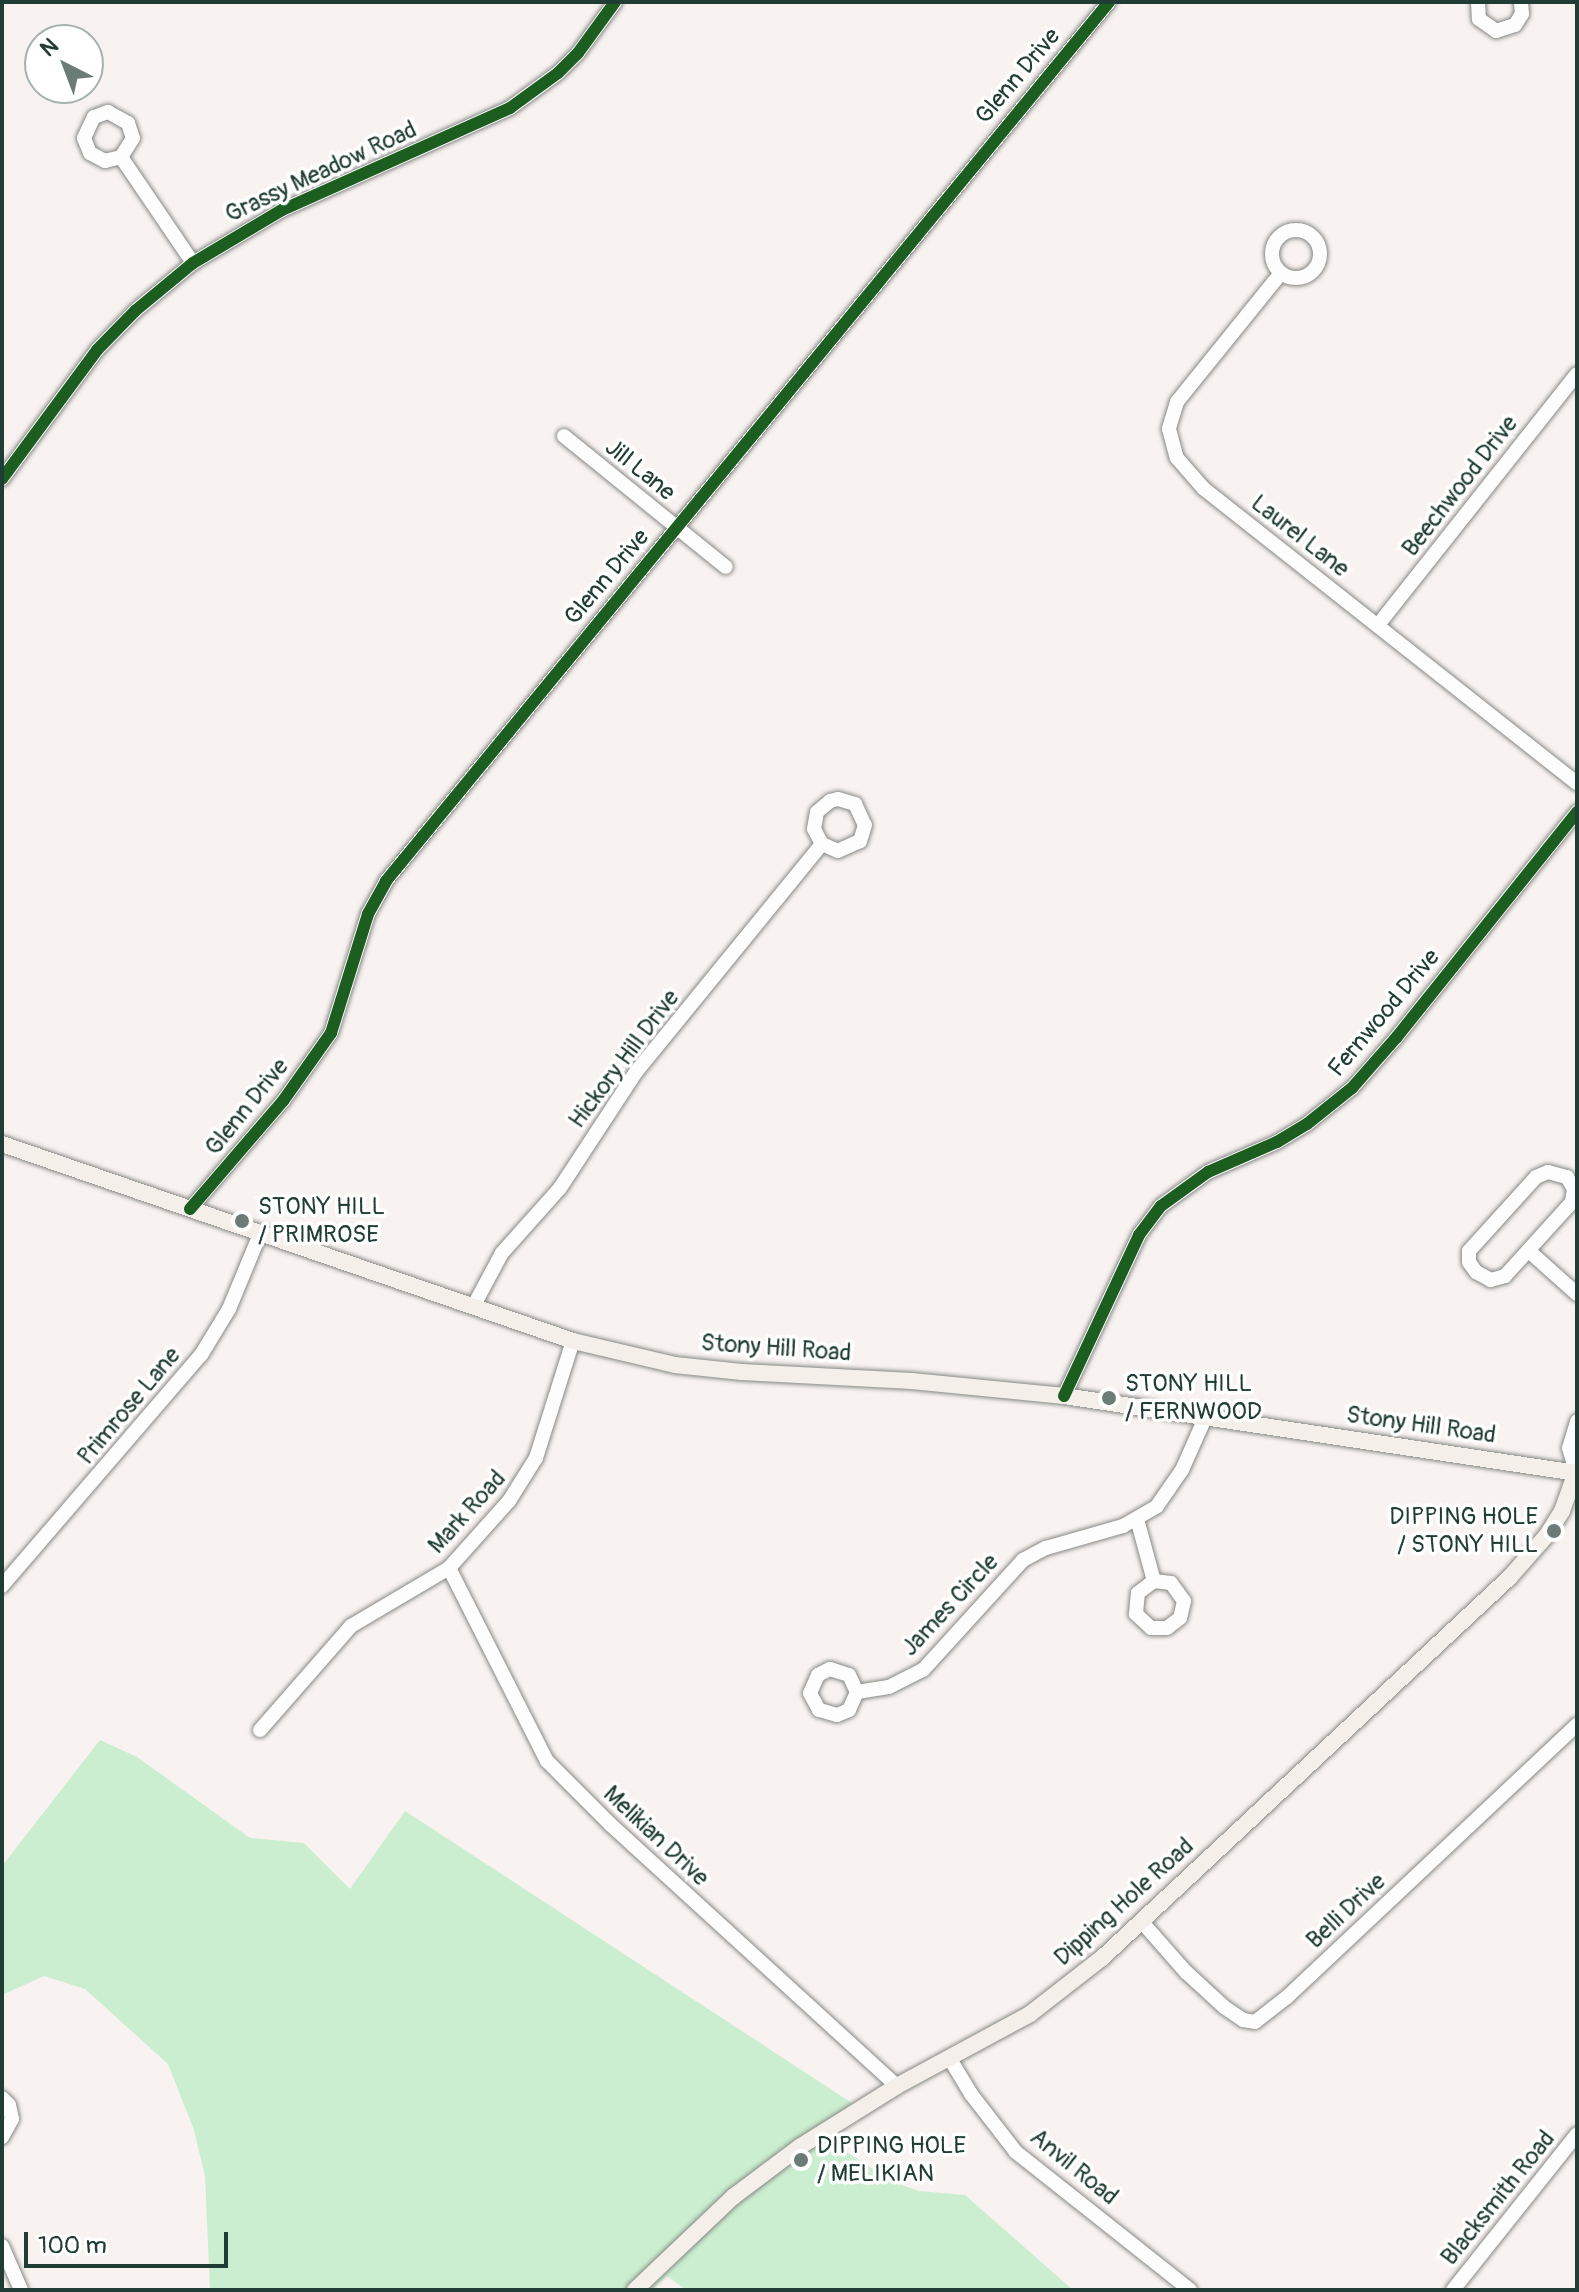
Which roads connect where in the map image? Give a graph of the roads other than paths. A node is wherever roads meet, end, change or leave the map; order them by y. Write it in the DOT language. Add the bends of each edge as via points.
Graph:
graph roads {
  1 [pos="615,2"];
  2 [pos="1109,2"];
  3 [pos="1478,2"];
  4 [pos="1521,2"];
  5 [pos="121,157"];
  6 [pos="193,263"];
  7 [pos="1281,273"];
  8 [pos="1577,374"];
  9 [pos="564,436"];
  10 [pos="2,479"];
  11 [pos="676,529"];
  12 [pos="726,567"];
  13 [pos="1378,625"];
  14 [pos="1577,783"];
  15 [pos="1577,812"];
  16 [pos="822,844"];
  17 [pos="3,1145"];
  18 [pos="190,1209"];
  19 [pos="260,1234"];
  20 [pos="1530,1252"];
  21 [pos="1577,1294"];
  22 [pos="473,1307"];
  23 [pos="573,1341"];
  24 [pos="1064,1396"];
  25 [pos="1205,1418"];
  26 [pos="1577,1421"];
  27 [pos="1577,1472"];
  28 [pos="1137,1519"];
  29 [pos="449,1568"];
  30 [pos="1154,1581"];
  31 [pos="2,1586"];
  32 [pos="857,1692"];
  33 [pos="1577,1725"];
  34 [pos="260,1730"];
  35 [pos="1142,1922"];
  36 [pos="950,2059"];
  37 [pos="897,2086"];
  38 [pos="2,2098"];
  39 [pos="1577,2134"];
  40 [pos="2,2137"];
  41 [pos="2,2246"];
  42 [pos="21,2290"];
  43 [pos="635,2290"];
  44 [pos="1190,2290"];
  45 [pos="1453,2290"];
  1 -- 6 [label="street, Grassy Meadow Road" via="578,53 510,108 282,210"];
  2 -- 11 [label="street, Glenn Drive"];
  3 -- 4 [label="street" via="1479,19 1496,31 1515,25"];
  5 -- 6 [label="street"];
  6 -- 10 [label="street, Grassy Meadow Road" via="97,350"];
  7 -- 13 [label="street, Laurel Lane" via="1177,402 1170,415 1170,442 1188,474 1203,488"];
  8 -- 13 [label="street, Beechwood Drive"];
  9 -- 11 [label="street, Jill Lane"];
  11 -- 12 [label="street, Jill Lane"];
  11 -- 18 [label="street, Glenn Drive" via="386,881 368,914 331,1033 283,1101"];
  13 -- 14 [label="street, Laurel Lane"];
  15 -- 24 [label="street, Fernwood Drive" via="1352,1088 1307,1124 1208,1172 1161,1206 1139,1235"];
  16 -- 22 [label="street, Hickory Hill Drive" via="636,1072 560,1188 502,1253"];
  17 -- 18 [label="main road, Stony Hill Road"];
  18 -- 19 [label="main road, Stony Hill Road"];
  19 -- 22 [label="main road, Stony Hill Road"];
  19 -- 31 [label="street, Primrose Lane" via="229,1309 201,1355"];
  20 -- 20 [label="street" via="1572,1202 1574,1189 1567,1177 1548,1172 1536,1177 1469,1251 1469,1262 1491,1280 1505,1276"];
  20 -- 21 [label="street"];
  22 -- 23 [label="main road, Stony Hill Road"];
  23 -- 24 [label="main road, Stony Hill Road" via="675,1365"];
  23 -- 29 [label="street, Mark Road" via="525,1480"];
  24 -- 25 [label="main road, Stony Hill Road"];
  25 -- 27 [label="main road, Stony Hill Road"];
  25 -- 28 [label="street, James Circle" via="1175,1483 1157,1506"];
  26 -- 27 [label="street" via="1569,1448"];
  27 -- 35 [label="main road, Dipping Hole Road" via="1547,1535 1510,1577"];
  28 -- 30 [label="street"];
  28 -- 32 [label="street, James Circle" via="1023,1560 930,1665 898,1684"];
  29 -- 34 [label="street, Mark Road" via="351,1626"];
  29 -- 37 [label="street, Melikian Drive" via="547,1761"];
  33 -- 35 [label="street, Belli Drive" via="1255,2022 1224,2007"];
  35 -- 36 [label="main road, Dipping Hole Road" via="1030,2014"];
  36 -- 37 [label="main road, Dipping Hole Road"];
  36 -- 44 [label="street, Anvil Road" via="1016,2152"];
  37 -- 43 [label="main road, Dipping Hole Road" via="769,2168"];
  38 -- 40 [label="street" via="12,2119"];
  39 -- 45 [label="street, Blacksmith Road"];
  41 -- 42 [label="street"];
}
